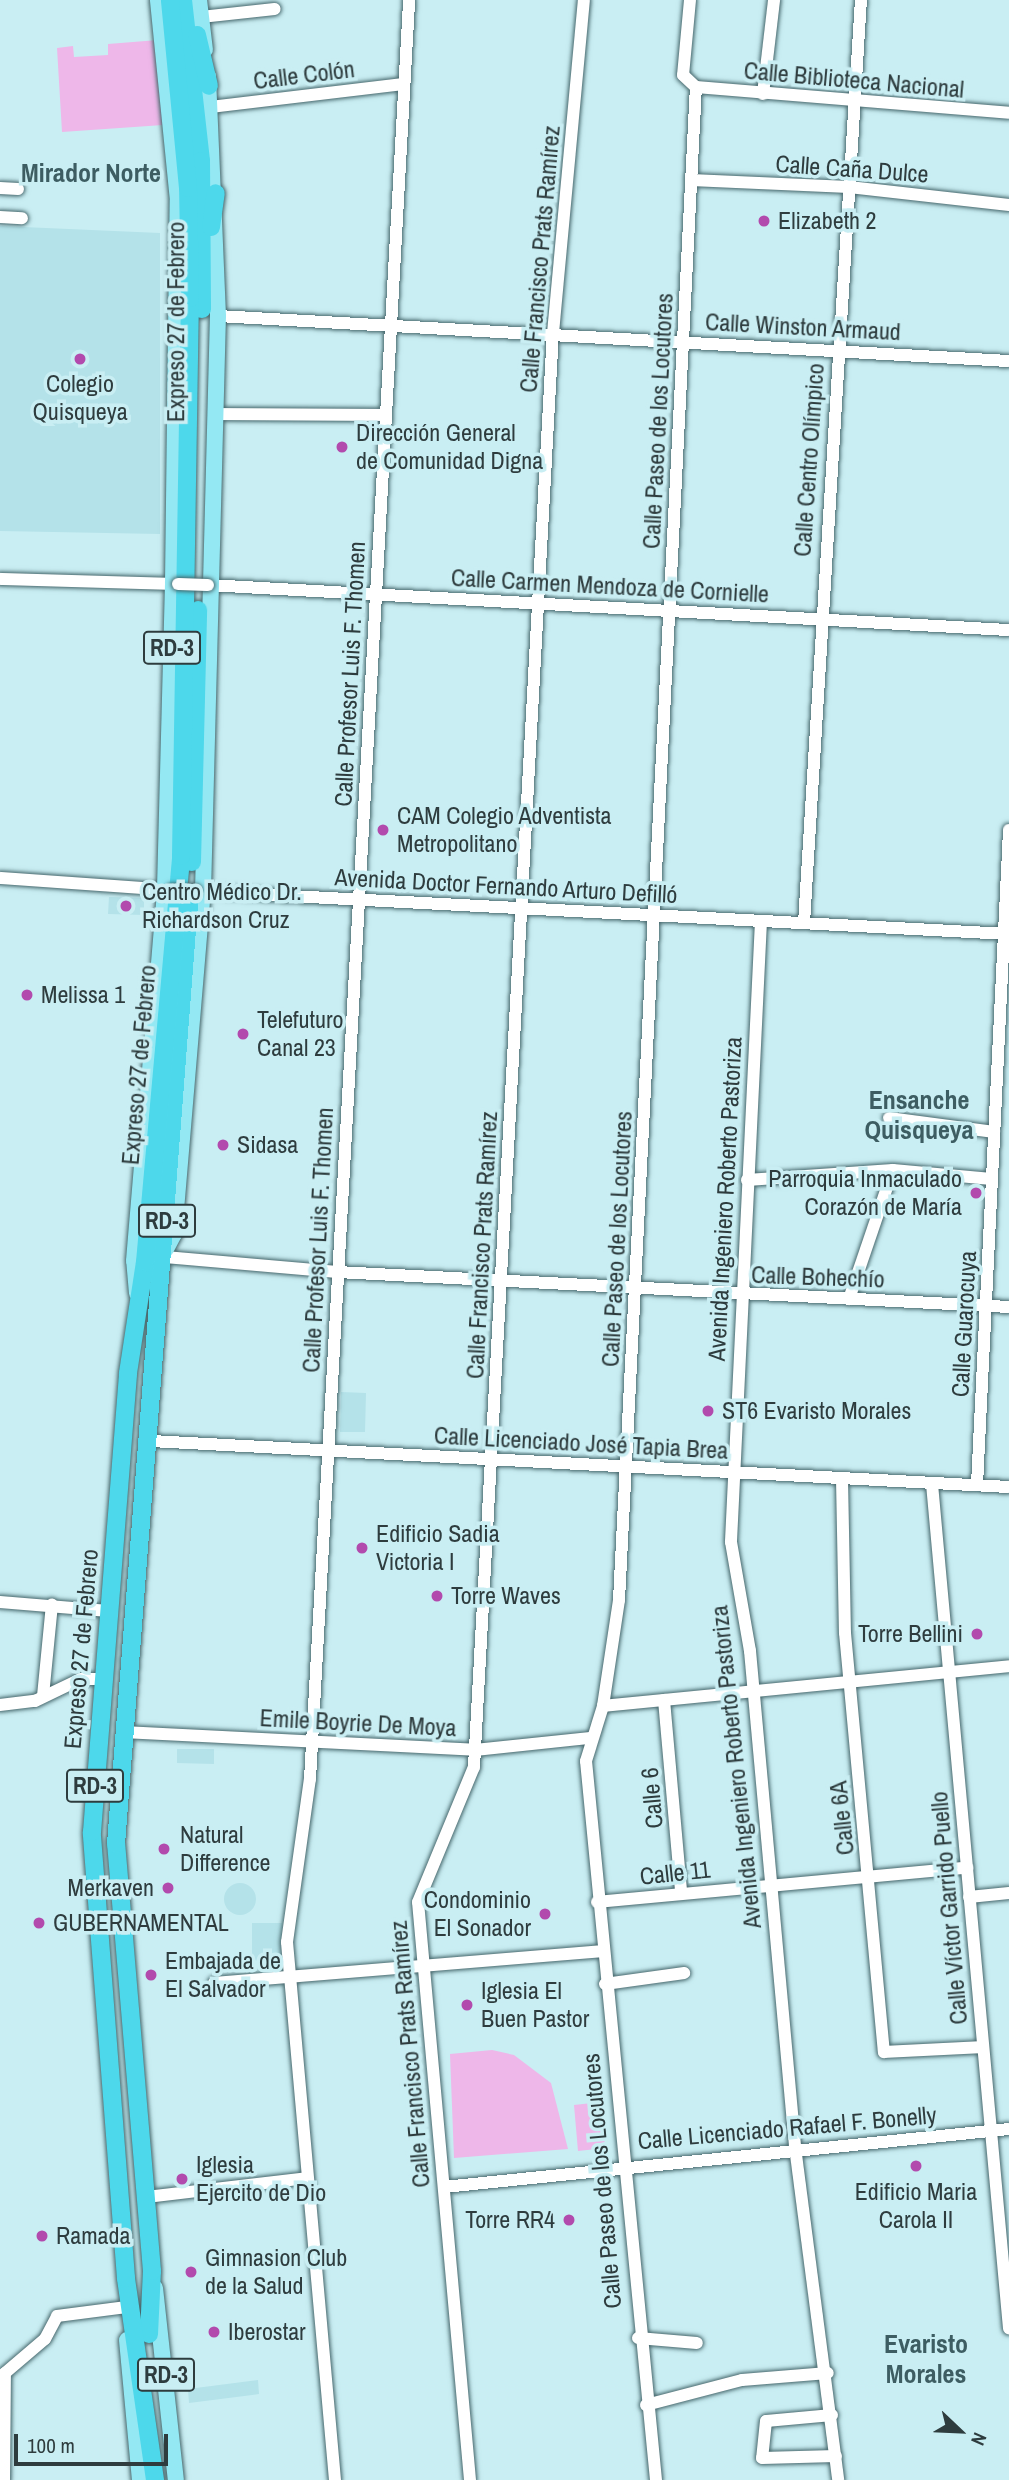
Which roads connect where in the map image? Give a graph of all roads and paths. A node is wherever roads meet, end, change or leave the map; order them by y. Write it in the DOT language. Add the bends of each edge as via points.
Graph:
graph roads {
  1 [pos="158,0"];
  2 [pos="169,0"];
  3 [pos="186,0"];
  4 [pos="199,0"];
  5 [pos="410,0"];
  6 [pos="584,0"];
  7 [pos="690,0"];
  8 [pos="775,0"];
  9 [pos="861,0"];
  10 [pos="275,9"];
  11 [pos="201,17"];
  12 [pos="404,84"];
  13 [pos="209,86"];
  14 [pos="696,87"];
  15 [pos="763,94"];
  16 [pos="855,101"];
  17 [pos="171,103"];
  18 [pos="210,107"];
  19 [pos="1009,113"];
  20 [pos="691,180"];
  21 [pos="849,187"];
  22 [pos="0,188"];
  23 [pos="18,189"];
  24 [pos="216,193"];
  25 [pos="178,201"];
  26 [pos="1009,205"];
  27 [pos="0,217"];
  28 [pos="22,218"];
  29 [pos="196,296"];
  30 [pos="218,316"];
  31 [pos="391,326"];
  32 [pos="553,333"];
  33 [pos="684,341"];
  34 [pos="838,349"];
  35 [pos="1009,361"];
  36 [pos="216,414"];
  37 [pos="385,415"];
  38 [pos="0,579"];
  39 [pos="176,584"];
  40 [pos="211,585"];
  41 [pos="374,594"];
  42 [pos="536,602"];
  43 [pos="669,611"];
  44 [pos="819,618"];
  45 [pos="1009,630"];
  46 [pos="1009,830"];
  47 [pos="0,878"];
  48 [pos="169,889"];
  49 [pos="199,891"];
  50 [pos="359,899"];
  51 [pos="523,908"];
  52 [pos="653,915"];
  53 [pos="761,921"];
  54 [pos="804,923"];
  55 [pos="1006,933"];
  56 [pos="180,952"];
  57 [pos="888,1118"];
  58 [pos="994,1132"];
  59 [pos="893,1170"];
  60 [pos="992,1179"];
  61 [pos="747,1180"];
  62 [pos="165,1253"];
  63 [pos="337,1272"];
  64 [pos="500,1279"];
  65 [pos="636,1286"];
  66 [pos="137,1295"];
  67 [pos="741,1295"];
  68 [pos="849,1299"];
  69 [pos="986,1306"];
  70 [pos="1009,1307"];
  71 [pos="151,1441"];
  72 [pos="326,1450"];
  73 [pos="491,1458"];
  74 [pos="625,1464"];
  75 [pos="734,1473"];
  76 [pos="842,1479"];
  77 [pos="932,1484"];
  78 [pos="977,1485"];
  79 [pos="1009,1487"];
  80 [pos="0,1602"];
  81 [pos="51,1604"];
  82 [pos="109,1611"];
  83 [pos="1009,1666"];
  84 [pos="948,1672"];
  85 [pos="103,1679"];
  86 [pos="849,1681"];
  87 [pos="753,1690"];
  88 [pos="43,1696"];
  89 [pos="664,1700"];
  90 [pos="0,1705"];
  91 [pos="603,1706"];
  92 [pos="123,1732"];
  93 [pos="590,1738"];
  94 [pos="312,1742"];
  95 [pos="475,1750"];
  96 [pos="967,1868"];
  97 [pos="869,1878"];
  98 [pos="769,1886"];
  99 [pos="681,1892"];
  100 [pos="1009,1893"];
  101 [pos="970,1897"];
  102 [pos="597,1902"];
  103 [pos="601,1951"];
  104 [pos="424,1967"];
  105 [pos="684,1973"];
  106 [pos="289,1976"];
  107 [pos="214,1983"];
  108 [pos="605,1984"];
  109 [pos="983,2047"];
  110 [pos="1009,2129"];
  111 [pos="991,2130"];
  112 [pos="795,2147"];
  113 [pos="621,2165"];
  114 [pos="307,2178"];
  115 [pos="444,2187"];
  116 [pos="146,2197"];
  117 [pos="1006,2255"];
  118 [pos="152,2271"];
  119 [pos="126,2278"];
  120 [pos="126,2307"];
  121 [pos="1009,2328"];
  122 [pos="638,2338"];
  123 [pos="697,2343"];
  124 [pos="828,2373"];
  125 [pos="646,2405"];
  126 [pos="832,2415"];
  127 [pos="836,2456"];
  128 [pos="4,2480"];
  129 [pos="140,2480"];
  130 [pos="155,2480"];
  131 [pos="163,2480"];
  132 [pos="176,2480"];
  133 [pos="335,2480"];
  134 [pos="470,2480"];
  135 [pos="656,2480"];
  136 [pos="838,2480"];
  1 -- 17 [label="main road, RD-3"];
  2 -- 17 [label="highway"];
  2 -- 29 [label="highway, Expreso 27 de Febrero / RD-3"];
  3 -- 13 [label="highway"];
  3 -- 29 [label="highway, Expreso 27 de Febrero / RD-3" via="201,161"];
  4 -- 11 [label="main road, RD-3"];
  5 -- 12 [label="street, Calle Profesor Luis F. Thomen"];
  6 -- 32 [label="street, Calle Francisco Prats Ramírez"];
  7 -- 14 [label="street, Calle Paseo de los Locutores" via="683,75"];
  8 -- 15 [label="street"];
  9 -- 16 [label="street, Calle Centro Olímpico"];
  10 -- 11 [label="street"];
  11 -- 13 [label="main road, RD-3"];
  12 -- 18 [label="street, Calle Colón"];
  12 -- 31 [label="street, Calle Profesor Luis F. Thomen"];
  13 -- 18 [label="main road, RD-3"];
  14 -- 15 [label="street, Calle Biblioteca Nacional"];
  14 -- 20 [label="street, Calle Paseo de los Locutores"];
  15 -- 16 [label="street, Calle Biblioteca Nacional"];
  16 -- 19 [label="street, Calle Biblioteca Nacional"];
  16 -- 21 [label="street, Calle Centro Olímpico"];
  17 -- 25 [label="main road, RD-3"];
  18 -- 24 [label="main road, RD-3"];
  20 -- 21 [label="street, Calle Caña Dulce"];
  20 -- 33 [label="street, Calle Paseo de los Locutores"];
  21 -- 26 [label="street, Calle Caña Dulce"];
  21 -- 34 [label="street, Calle Centro Olímpico"];
  22 -- 23 [label="street"];
  24 -- 29 [label="highway"];
  24 -- 30 [label="main road, RD-3"];
  25 -- 29 [label="highway"];
  25 -- 39 [label="main road, RD-3"];
  27 -- 28 [label="street"];
  29 -- 56 [label="highway, Expreso 27 de Febrero / RD-3"];
  30 -- 31 [label="street, Calle Winston Armaud"];
  30 -- 36 [label="main road, RD-3"];
  31 -- 32 [label="street, Calle Winston Armaud"];
  31 -- 37 [label="street, Calle Profesor Luis F. Thomen"];
  32 -- 33 [label="street, Calle Winston Armaud"];
  32 -- 42 [label="street, Calle Francisco Prats Ramírez"];
  33 -- 34 [label="street, Calle Winston Armaud"];
  33 -- 43 [label="street, Calle Paseo de los Locutores"];
  34 -- 35 [label="street, Calle Winston Armaud"];
  34 -- 44 [label="street, Calle Centro Olímpico"];
  36 -- 37 [label="street"];
  36 -- 40 [label="main road, RD-3"];
  37 -- 41 [label="street, Calle Profesor Luis F. Thomen"];
  38 -- 39 [label="street"];
  39 -- 40 [label="street, Calle Carmen Mendoza de Cornielle, bridge"];
  39 -- 48 [label="main road, RD-3"];
  40 -- 41 [label="street, Calle Carmen Mendoza de Cornielle"];
  40 -- 49 [label="main road, RD-3"];
  41 -- 42 [label="street, Calle Carmen Mendoza de Cornielle"];
  41 -- 50 [label="street, Calle Profesor Luis F. Thomen"];
  42 -- 43 [label="street, Calle Carmen Mendoza de Cornielle"];
  42 -- 51 [label="street, Calle Francisco Prats Ramírez"];
  43 -- 44 [label="street, Calle Carmen Mendoza de Cornielle"];
  43 -- 52 [label="street, Calle Paseo de los Locutores"];
  44 -- 45 [label="street, Calle Carmen Mendoza de Cornielle"];
  44 -- 54 [label="street, Calle Centro Olímpico"];
  46 -- 55 [label="street, Calle Guarocuya"];
  47 -- 48 [label="street, Avenida Doctor Fernando Arturo Defilló"];
  48 -- 49 [label="street, Avenida Doctor Fernando Arturo Defilló, bridge"];
  48 -- 66 [label="main road, RD-3" via="134,1261"];
  49 -- 50 [label="street, Avenida Doctor Fernando Arturo Defilló"];
  49 -- 62 [label="main road, RD-3" via="174,1234"];
  50 -- 51 [label="street, Avenida Doctor Fernando Arturo Defilló"];
  50 -- 63 [label="street, Calle Profesor Luis F. Thomen"];
  51 -- 52 [label="street, Avenida Doctor Fernando Arturo Defilló"];
  51 -- 64 [label="street, Calle Francisco Prats Ramírez"];
  52 -- 53 [label="street, Avenida Doctor Fernando Arturo Defilló"];
  52 -- 65 [label="street, Calle Paseo de los Locutores"];
  53 -- 54 [label="street, Avenida Doctor Fernando Arturo Defilló"];
  53 -- 61 [label="street, Avenida Ingeniero Roberto Pastoriza"];
  54 -- 55 [label="street, Avenida Doctor Fernando Arturo Defilló"];
  55 -- 58 [label="street, Calle Guarocuya"];
  56 -- 62 [label="highway, Expreso 27 de Febrero / RD-3"];
  56 -- 66 [label="highway, Expreso 27 de Febrero / RD-3"];
  57 -- 58 [label="street"];
  58 -- 60 [label="street, Calle Guarocuya"];
  59 -- 60 [label="street"];
  59 -- 61 [label="street"];
  59 -- 68 [label="street"];
  60 -- 69 [label="street, Calle Guarocuya"];
  61 -- 67 [label="street, Avenida Ingeniero Roberto Pastoriza"];
  62 -- 63 [label="street, Calle Bohechío"];
  62 -- 71 [label="highway, Expreso 27 de Febrero / RD-3"];
  63 -- 64 [label="street, Calle Bohechío"];
  63 -- 72 [label="street, Calle Profesor Luis F. Thomen"];
  64 -- 65 [label="street, Calle Bohechío"];
  64 -- 73 [label="street, Calle Francisco Prats Ramírez"];
  65 -- 67 [label="street, Calle Bohechío"];
  65 -- 74 [label="street, Calle Paseo de los Locutores"];
  66 -- 82 [label="highway, Expreso 27 de Febrero / RD-3"];
  67 -- 68 [label="street, Calle Bohechío"];
  67 -- 75 [label="street, Avenida Ingeniero Roberto Pastoriza"];
  68 -- 69 [label="street, Calle Bohechío"];
  69 -- 70 [label="street, Calle Bohechío"];
  69 -- 78 [label="street, Calle Guarocuya"];
  71 -- 72 [label="street, Calle Licenciado José Tapia Brea"];
  71 -- 92 [label="highway, Expreso 27 de Febrero / RD-3"];
  72 -- 73 [label="street, Calle Licenciado José Tapia Brea"];
  72 -- 94 [label="street, Calle Profesor Luis F. Thomen"];
  73 -- 74 [label="street, Calle Licenciado José Tapia Brea"];
  73 -- 95 [label="street, Calle Francisco Prats Ramírez"];
  74 -- 75 [label="street, Calle Licenciado José Tapia Brea"];
  74 -- 91 [label="street, Calle Paseo de los Locutores" via="616,1635"];
  75 -- 76 [label="street, Calle Licenciado José Tapia Brea"];
  75 -- 87 [label="street, Avenida Ingeniero Roberto Pastoriza" via="732,1561"];
  76 -- 77 [label="street, Calle Licenciado José Tapia Brea"];
  76 -- 86 [label="street, Calle 6A"];
  77 -- 78 [label="street, Calle Licenciado José Tapia Brea"];
  77 -- 84 [label="street, Calle Víctor Garrido Puello"];
  78 -- 79 [label="street, Calle Licenciado José Tapia Brea"];
  80 -- 81 [label="street"];
  81 -- 82 [label="street"];
  81 -- 88 [label="street"];
  82 -- 85 [label="highway, Expreso 27 de Febrero / RD-3"];
  83 -- 84 [label="street"];
  84 -- 86 [label="street"];
  84 -- 96 [label="street, Calle Víctor Garrido Puello"];
  85 -- 88 [label="street" via="81,1679"];
  85 -- 119 [label="highway, Expreso 27 de Febrero / RD-3" via="93,1895"];
  86 -- 87 [label="street"];
  86 -- 97 [label="street, Calle 6A"];
  87 -- 89 [label="street"];
  87 -- 98 [label="street, Avenida Ingeniero Roberto Pastoriza"];
  88 -- 90 [label="street"];
  89 -- 91 [label="street"];
  89 -- 99 [label="street, Calle 6"];
  91 -- 93 [label="street, Calle Paseo de los Locutores"];
  92 -- 94 [label="street, Emile Boyrie De Moya"];
  92 -- 116 [label="highway, Expreso 27 de Febrero / RD-3" via="119,1919"];
  93 -- 95 [label="street, Emile Boyrie De Moya"];
  93 -- 102 [label="street, Calle Paseo de los Locutores" via="586,1777"];
  94 -- 95 [label="street, Emile Boyrie De Moya"];
  94 -- 106 [label="street, Calle Profesor Luis F. Thomen" via="287,1942"];
  95 -- 104 [label="street, Calle Francisco Prats Ramírez" via="474,1767 418,1902"];
  96 -- 97 [label="street, Calle 11"];
  96 -- 101 [label="street, Calle Víctor Garrido Puello"];
  97 -- 98 [label="street, Calle 11"];
  97 -- 109 [label="street, Calle 6A" via="884,2054"];
  98 -- 99 [label="street, Calle 11"];
  98 -- 112 [label="street, Avenida Ingeniero Roberto Pastoriza"];
  99 -- 102 [label="street, Calle 11"];
  100 -- 101 [label="street"];
  101 -- 109 [label="street, Calle Víctor Garrido Puello"];
  102 -- 103 [label="street, Calle Paseo de los Locutores"];
  103 -- 104 [label="street"];
  103 -- 108 [label="street, Calle Paseo de los Locutores"];
  104 -- 106 [label="street"];
  104 -- 115 [label="street, Calle Francisco Prats Ramírez"];
  105 -- 108 [label="street"];
  106 -- 107 [label="street"];
  106 -- 114 [label="street, Calle Profesor Luis F. Thomen"];
  108 -- 113 [label="street, Calle Paseo de los Locutores"];
  109 -- 111 [label="street, Calle Víctor Garrido Puello"];
  110 -- 111 [label="street, Calle Licenciado Rafael F. Bonelly"];
  111 -- 112 [label="street, Calle Licenciado Rafael F. Bonelly"];
  111 -- 117 [label="street, Calle Víctor Garrido Puello"];
  112 -- 113 [label="street, Calle Licenciado Rafael F. Bonelly"];
  112 -- 124 [label="street, Avenida Ingeniero Roberto Pastoriza"];
  113 -- 115 [label="street, Calle Licenciado Rafael F. Bonelly"];
  113 -- 122 [label="street, Calle Paseo de los Locutores"];
  114 -- 116 [label="street"];
  114 -- 133 [label="street, Calle Profesor Luis F. Thomen"];
  115 -- 134 [label="street, Calle Francisco Prats Ramírez"];
  116 -- 118 [label="highway, Expreso 27 de Febrero / RD-3"];
  117 -- 121 [label="street, Calle Víctor Garrido Puello"];
  118 -- 131 [label="highway, Expreso 27 de Febrero / RD-3" via="147,2316"];
  118 -- 132 [label="main road, RD-3"];
  119 -- 120 [label="main road, RD-3"];
  119 -- 130 [label="highway, Expreso 27 de Febrero / RD-3"];
  120 -- 128 [label="street" via="57,2316 45,2339 5,2373"];
  120 -- 129 [label="main road, RD-3"];
  122 -- 123 [label="street"];
  122 -- 125 [label="street, Calle Paseo de los Locutores"];
  124 -- 125 [label="street" via="742,2380"];
  124 -- 126 [label="street, Avenida Ingeniero Roberto Pastoriza"];
  125 -- 135 [label="street, Calle Paseo de los Locutores"];
  126 -- 127 [label="street, Avenida Ingeniero Roberto Pastoriza"];
  126 -- 127 [label="street" via="766,2421 762,2458"];
  127 -- 136 [label="street, Avenida Ingeniero Roberto Pastoriza"];
}
